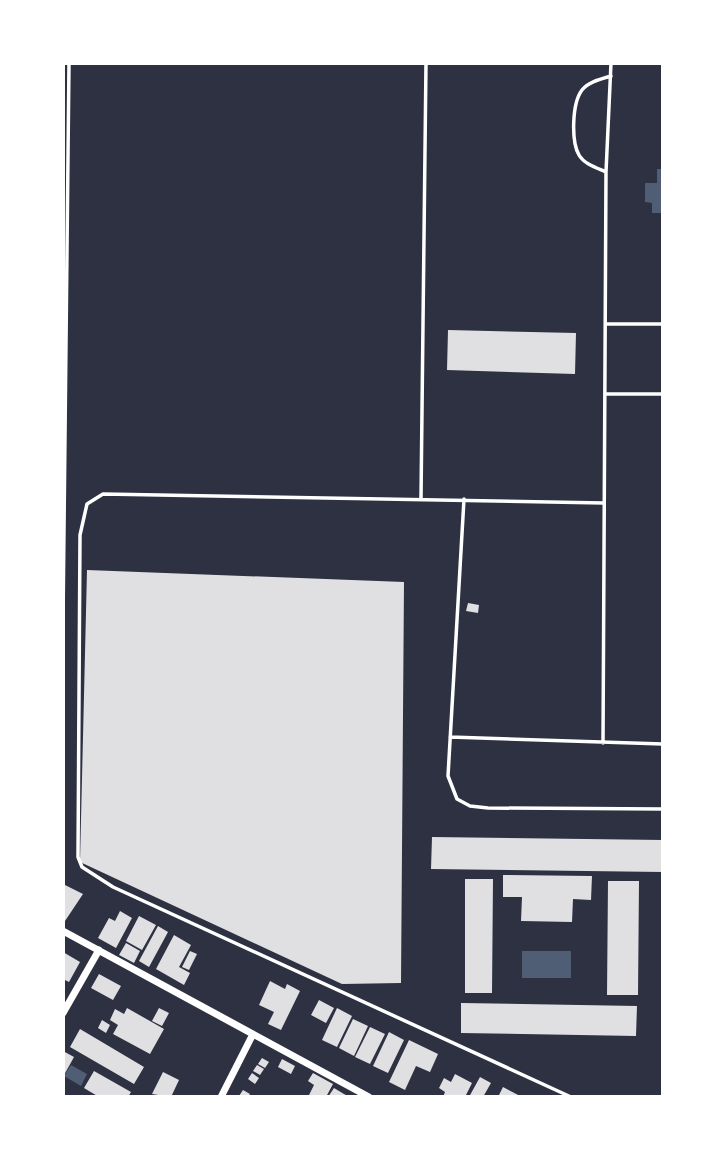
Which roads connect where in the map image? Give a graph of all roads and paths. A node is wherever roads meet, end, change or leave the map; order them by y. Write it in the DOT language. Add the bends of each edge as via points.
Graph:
graph roads {
  1 [pos="69,63"];
  2 [pos="426,63"];
  3 [pos="611,63"];
  4 [pos="611,76"];
  5 [pos="606,172"];
  6 [pos="606,324"];
  7 [pos="663,324"];
  8 [pos="606,394"];
  9 [pos="663,394"];
  10 [pos="421,498"];
  11 [pos="464,499"];
  12 [pos="604,503"];
  13 [pos="63,622"];
  14 [pos="450,737"];
  15 [pos="603,743"];
  16 [pos="663,744"];
  17 [pos="663,808"];
  18 [pos="63,931"];
  19 [pos="99,950"];
  20 [pos="63,1013"];
  21 [pos="253,1034"];
  22 [pos="221,1097"];
  23 [pos="369,1097"];
  24 [pos="571,1097"];
  1 -- 13 [label="lane"];
  2 -- 10 [label="lane"];
  3 -- 4 [label="lane"];
  4 -- 5 [label="lane"];
  4 -- 5 [label="lane" via="582,89 576,102 578,154"];
  5 -- 6 [label="lane"];
  6 -- 7 [label="lane"];
  6 -- 8 [label="lane"];
  8 -- 9 [label="lane"];
  8 -- 12 [label="lane"];
  10 -- 11 [label="lane"];
  10 -- 24 [label="lane" via="110,494 87,504 80,534 80,862 94,877 113,887"];
  11 -- 12 [label="lane"];
  11 -- 14 [label="lane"];
  12 -- 15 [label="lane"];
  14 -- 15 [label="lane"];
  14 -- 17 [label="lane" via="451,790 471,807"];
  15 -- 16 [label="lane"];
  18 -- 19 [label="street"];
  19 -- 20 [label="street"];
  19 -- 21 [label="street"];
  21 -- 22 [label="street"];
  21 -- 23 [label="street"];
}
